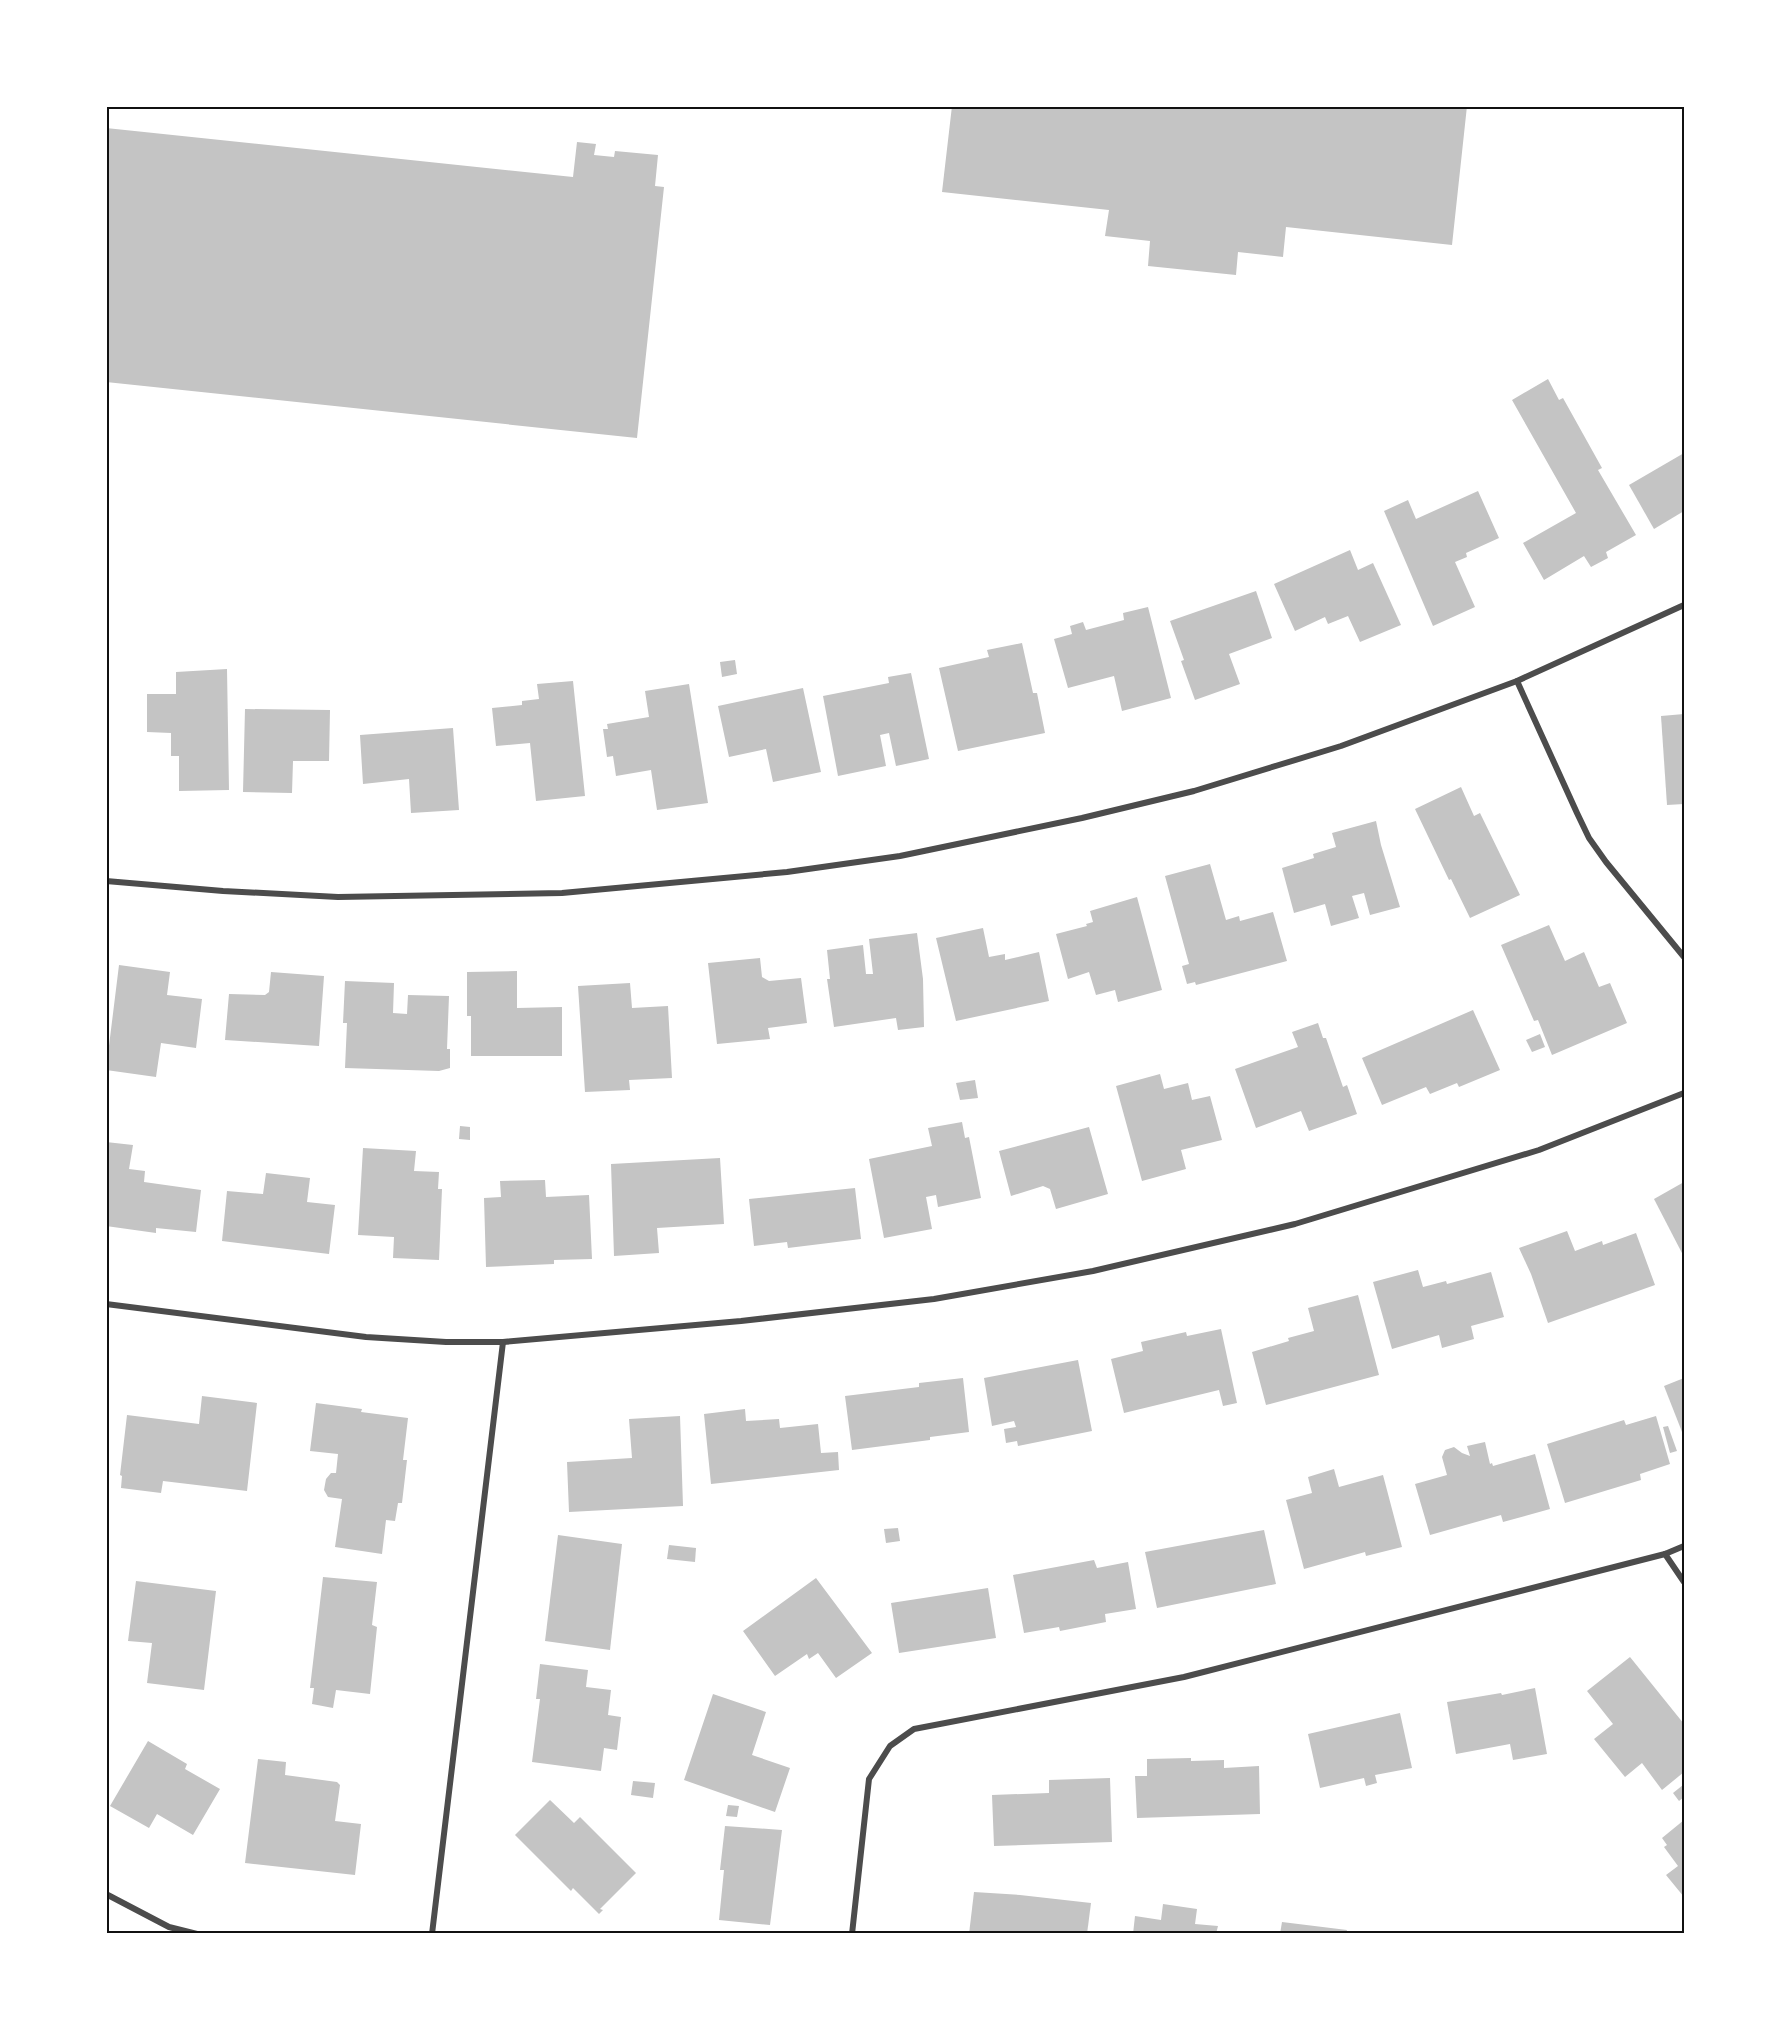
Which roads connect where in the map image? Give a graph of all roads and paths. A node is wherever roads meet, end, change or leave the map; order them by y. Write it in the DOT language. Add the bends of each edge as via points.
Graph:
graph roads {
  1 [pos="1684,605"];
  2 [pos="1517,681"];
  3 [pos="106,881"];
  4 [pos="1684,957"];
  5 [pos="1684,1093"];
  6 [pos="106,1304"];
  7 [pos="503,1342"];
  8 [pos="1684,1546"];
  9 [pos="1665,1554"];
  10 [pos="1684,1582"];
  11 [pos="106,1894"];
  12 [pos="197,1934"];
  13 [pos="432,1934"];
  14 [pos="852,1934"];
  1 -- 2 [label="street"];
  2 -- 3 [label="street" via="1341,746 1194,790 900,856 787,872 561,893 338,897"];
  2 -- 4 [label="street" via="1590,838 1605,862"];
  5 -- 7 [label="street" via="1539,1149 1295,1224 1093,1271 934,1299"];
  6 -- 7 [label="street" via="366,1337"];
  7 -- 13 [label="street"];
  8 -- 9 [label="street"];
  9 -- 10 [label="street"];
  9 -- 14 [label="street" via="1184,1677 914,1729 890,1746 869,1779"];
  11 -- 12 [label="street" via="169,1927"];
}
